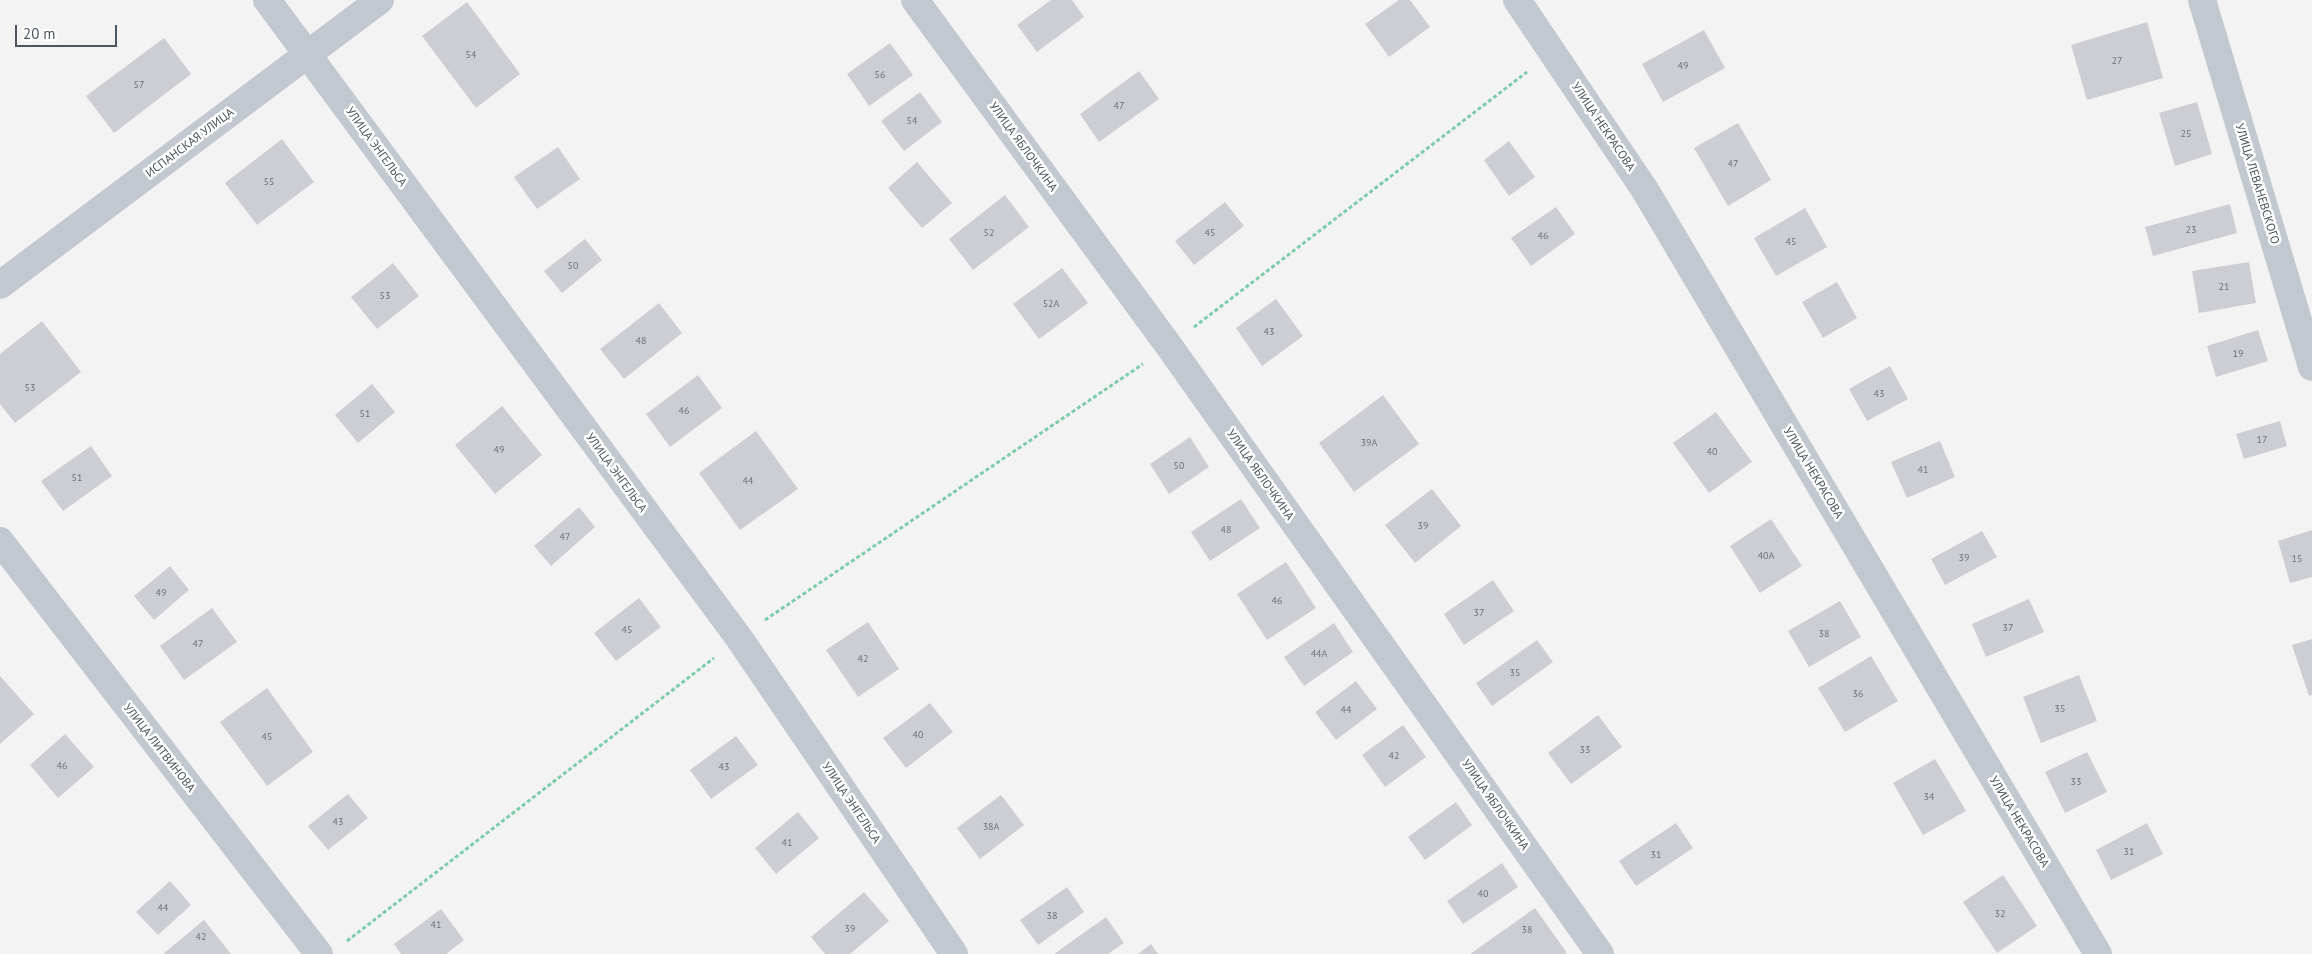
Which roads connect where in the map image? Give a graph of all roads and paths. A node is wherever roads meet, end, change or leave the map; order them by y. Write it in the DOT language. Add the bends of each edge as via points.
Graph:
graph roads {
  1 [pos="267,0"];
  2 [pos="380,0"];
  3 [pos="915,0"];
  4 [pos="1517,0"];
  5 [pos="2202,0"];
  6 [pos="1554,52"];
  7 [pos="307,54"];
  8 [pos="0,285"];
  9 [pos="1168,346"];
  10 [pos="2312,367"];
  11 [pos="0,542"];
  12 [pos="739,638"];
  13 [pos="346,942"];
  14 [pos="319,954"];
  15 [pos="954,954"];
  16 [pos="1600,954"];
  17 [pos="2098,954"];
  1 -- 7 [label="street, УЛИЦА ЭНГЕЛЬСА"];
  2 -- 7 [label="street, ИСПАНСКАЯ УЛИЦА"];
  3 -- 9 [label="street, УЛИЦА ЯБЛОЧКИНА"];
  4 -- 6 [label="street, УЛИЦА НЕКРАСОВА"];
  5 -- 10 [label="street, УЛИЦА ЛЕВАНЕВСКОГО"];
  6 -- 9 [label="path"];
  6 -- 17 [label="street, УЛИЦА НЕКРАСОВА" via="1645,190"];
  7 -- 8 [label="street, ИСПАНСКАЯ УЛИЦА"];
  7 -- 12 [label="street, УЛИЦА ЭНГЕЛЬСА"];
  9 -- 12 [label="path"];
  9 -- 16 [label="street, УЛИЦА ЯБЛОЧКИНА"];
  11 -- 14 [label="street, УЛИЦА ЛИТВИНОВА"];
  12 -- 13 [label="path"];
  12 -- 15 [label="street, УЛИЦА ЭНГЕЛЬСА"];
}
